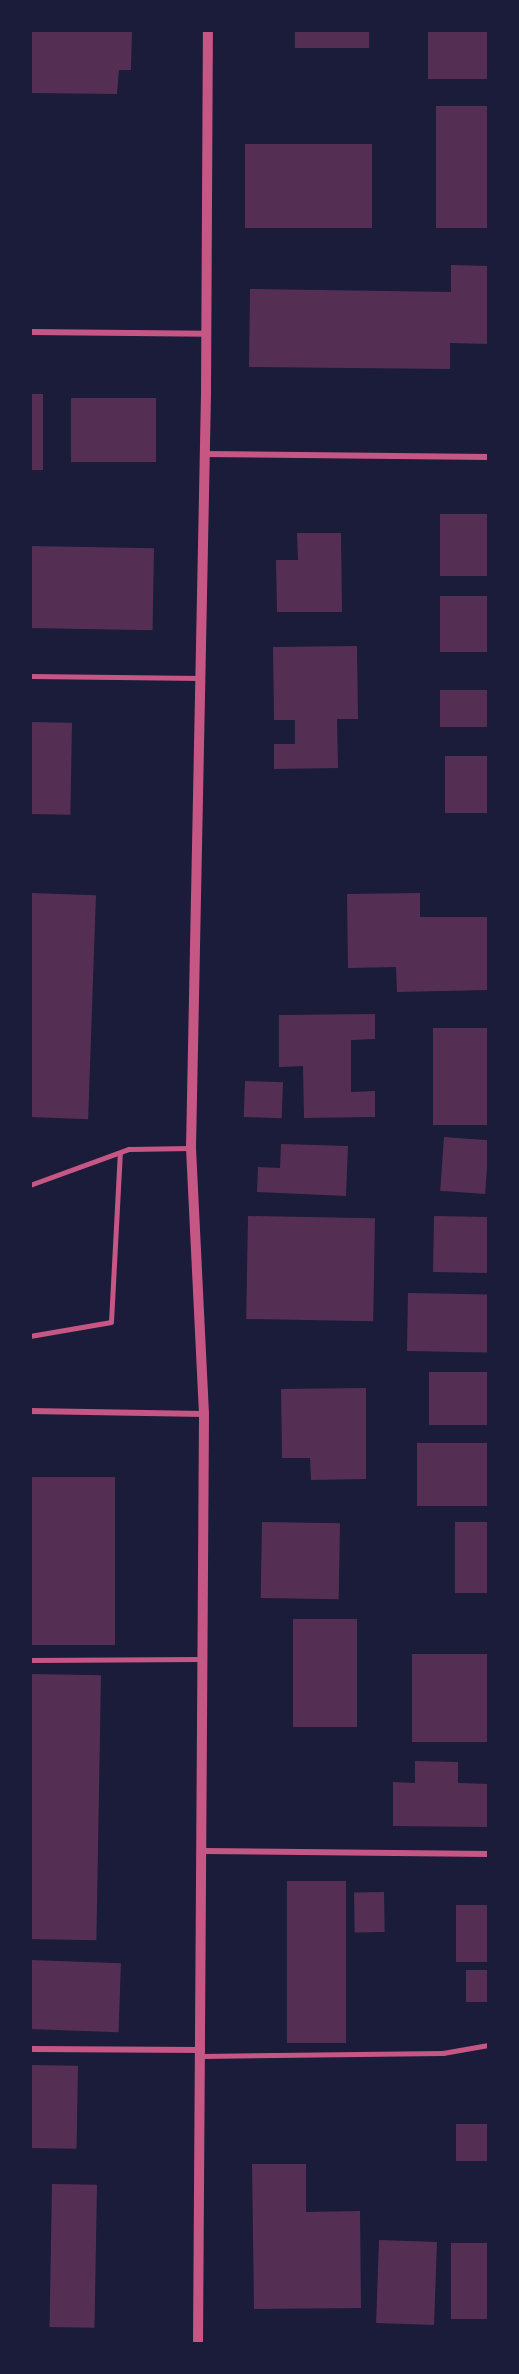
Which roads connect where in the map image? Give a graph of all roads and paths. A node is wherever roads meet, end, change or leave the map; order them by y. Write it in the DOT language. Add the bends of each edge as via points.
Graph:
graph roads {
  1 [pos="208,30"];
  2 [pos="30,332"];
  3 [pos="207,334"];
  4 [pos="205,454"];
  5 [pos="489,457"];
  6 [pos="30,676"];
  7 [pos="201,678"];
  8 [pos="191,1148"];
  9 [pos="120,1153"];
  10 [pos="30,1185"];
  11 [pos="30,1336"];
  12 [pos="30,1412"];
  13 [pos="204,1414"];
  14 [pos="203,1659"];
  15 [pos="30,1660"];
  16 [pos="203,1851"];
  17 [pos="489,1854"];
  18 [pos="489,2045"];
  19 [pos="30,2049"];
  20 [pos="202,2053"];
  21 [pos="198,2344"];
  1 -- 3 [label="street"];
  2 -- 3 [label="street"];
  3 -- 4 [label="street"];
  4 -- 5 [label="street"];
  4 -- 7 [label="street"];
  6 -- 7 [label="lane"];
  7 -- 8 [label="street"];
  8 -- 9 [label="lane" via="129,1149"];
  8 -- 13 [label="street"];
  9 -- 10 [label="lane"];
  9 -- 11 [label="lane" via="111,1322"];
  12 -- 13 [label="street"];
  13 -- 14 [label="street"];
  14 -- 15 [label="lane"];
  14 -- 16 [label="street"];
  16 -- 17 [label="street"];
  16 -- 20 [label="street"];
  18 -- 20 [label="lane" via="443,2053"];
  19 -- 20 [label="street"];
  20 -- 21 [label="street"];
}
